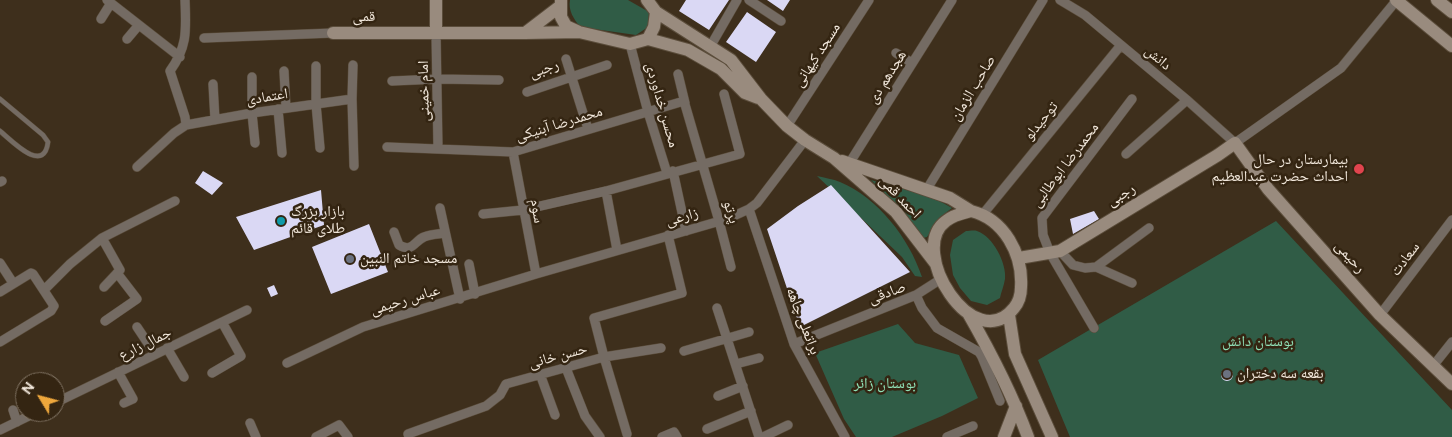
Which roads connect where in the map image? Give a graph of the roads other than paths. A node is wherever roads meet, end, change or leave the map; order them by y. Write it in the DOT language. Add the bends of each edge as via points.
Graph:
graph roads {
  1 [pos="186,0"];
  2 [pos="436,0"];
  3 [pos="647,0"];
  4 [pos="737,0"];
  5 [pos="749,0"];
  6 [pos="869,0"];
  7 [pos="952,0"];
  8 [pos="1043,0"];
  9 [pos="1060,0"];
  10 [pos="1396,0"];
  11 [pos="1437,0"];
  12 [pos="112,2"];
  13 [pos="560,4"];
  14 [pos="656,12"];
  15 [pos="1452,12"];
  16 [pos="101,20"];
  17 [pos="781,21"];
  18 [pos="138,26"];
  19 [pos="579,32"];
  20 [pos="333,33"];
  21 [pos="436,33"];
  22 [pos="525,33"];
  23 [pos="204,38"];
  24 [pos="127,39"];
  25 [pos="648,39"];
  26 [pos="630,44"];
  27 [pos="1121,45"];
  28 [pos="1452,46"];
  29 [pos="710,47"];
  30 [pos="896,53"];
  31 [pos="180,57"];
  32 [pos="566,59"];
  33 [pos="912,64"];
  34 [pos="607,65"];
  35 [pos="316,66"];
  36 [pos="353,66"];
  37 [pos="284,71"];
  38 [pos="678,74"];
  39 [pos="571,76"];
  40 [pos="252,78"];
  41 [pos="438,79"];
  42 [pos="392,80"];
  43 [pos="499,80"];
  44 [pos="213,84"];
  45 [pos="527,92"];
  46 [pos="724,94"];
  47 [pos="0,99"];
  48 [pos="352,99"];
  49 [pos="760,99"];
  50 [pos="1132,99"];
  51 [pos="1187,100"];
  52 [pos="685,103"];
  53 [pos="316,104"];
  54 [pos="282,109"];
  55 [pos="648,112"];
  56 [pos="252,113"];
  57 [pos="215,120"];
  58 [pos="186,125"];
  59 [pos="787,126"];
  60 [pos="588,130"];
  61 [pos="0,131"];
  62 [pos="805,140"];
  63 [pos="1235,142"];
  64 [pos="255,143"];
  65 [pos="387,147"];
  66 [pos="320,148"];
  67 [pos="438,148"];
  68 [pos="513,152"];
  69 [pos="282,153"];
  70 [pos="1126,154"];
  71 [pos="702,164"];
  72 [pos="354,166"];
  73 [pos="847,166"];
  74 [pos="137,167"];
  75 [pos="670,172"];
  76 [pos="927,190"];
  77 [pos="606,191"];
  78 [pos="175,200"];
  79 [pos="440,208"];
  80 [pos="749,209"];
  81 [pos="523,210"];
  82 [pos="977,213"];
  83 [pos="483,214"];
  84 [pos="1452,220"];
  85 [pos="719,221"];
  86 [pos="1149,228"];
  87 [pos="686,231"];
  88 [pos="1449,231"];
  89 [pos="394,232"];
  90 [pos="445,233"];
  91 [pos="668,236"];
  92 [pos="102,238"];
  93 [pos="617,250"];
  94 [pos="1055,252"];
  95 [pos="1019,258"];
  96 [pos="0,263"];
  97 [pos="469,264"];
  98 [pos="936,264"];
  99 [pos="731,267"];
  100 [pos="1096,267"];
  101 [pos="117,273"];
  102 [pos="536,274"];
  103 [pos="941,279"];
  104 [pos="13,283"];
  105 [pos="1132,283"];
  106 [pos="104,286"];
  107 [pos="44,290"];
  108 [pos="0,292"];
  109 [pos="475,294"];
  110 [pos="916,295"];
  111 [pos="460,298"];
  112 [pos="717,308"];
  113 [pos="247,310"];
  114 [pos="968,313"];
  115 [pos="1009,315"];
  116 [pos="1380,315"];
  117 [pos="105,321"];
  118 [pos="222,322"];
  119 [pos="137,326"];
  120 [pos="1094,328"];
  121 [pos="749,332"];
  122 [pos="728,338"];
  123 [pos="0,342"];
  124 [pos="1452,342"];
  125 [pos="794,344"];
  126 [pos="167,348"];
  127 [pos="661,348"];
  128 [pos="684,352"];
  129 [pos="155,354"];
  130 [pos="604,358"];
  131 [pos="759,358"];
  132 [pos="287,363"];
  133 [pos="736,364"];
  134 [pos="1433,366"];
  135 [pos="566,368"];
  136 [pos="118,372"];
  137 [pos="212,373"];
  138 [pos="540,374"];
  139 [pos="184,377"];
  140 [pos="1452,384"];
  141 [pos="743,386"];
  142 [pos="718,396"];
  143 [pos="65,398"];
  144 [pos="1000,401"];
  145 [pos="124,402"];
  146 [pos="1016,406"];
  147 [pos="13,410"];
  148 [pos="751,411"];
  149 [pos="555,415"];
  150 [pos="15,416"];
  151 [pos="17,422"];
  152 [pos="250,423"];
  153 [pos="788,425"];
  154 [pos="973,426"];
  155 [pos="707,429"];
  156 [pos="0,430"];
  157 [pos="627,434"];
  158 [pos="318,436"];
  159 [pos="842,436"];
  160 [pos="256,437"];
  161 [pos="348,437"];
  162 [pos="409,437"];
  163 [pos="600,437"];
  164 [pos="662,437"];
  165 [pos="677,437"];
  166 [pos="761,437"];
  167 [pos="947,437"];
  168 [pos="1004,437"];
  169 [pos="1028,437"];
  170 [pos="1052,437"];
  1 -- 31 [label="street" via="186,33"];
  2 -- 21 [label="main road"];
  3 -- 14 [label="main road"];
  4 -- 29 [label="street"];
  5 -- 17 [label="street"];
  6 -- 59 [label="street, مسجد کیهانی"];
  7 -- 33 [label="street, هجدهم دی"];
  8 -- 76 [label="street, صاحب الزمان"];
  9 -- 27 [label="street, دانش" via="1086,15"];
  10 -- 28 [label="main road"];
  10 -- 63 [label="street" via="1341,68"];
  11 -- 15 [label="main road"];
  12 -- 16 [label="street"];
  12 -- 18 [label="street"];
  13 -- 19 [label="main road" via="566,26"];
  13 -- 22 [label="main road"];
  14 -- 25 [label="main road"];
  14 -- 29 [label="main road"];
  18 -- 24 [label="street"];
  18 -- 31 [label="street"];
  19 -- 22 [label="main road, قمی"];
  19 -- 26 [label="main road"];
  20 -- 21 [label="main road, قمی"];
  20 -- 23 [label="street, قمی"];
  21 -- 22 [label="main road, قمی"];
  21 -- 41 [label="street, امام خمینی"];
  25 -- 26 [label="main road"];
  25 -- 49 [label="main road" via="688,50 721,69 745,93"];
  26 -- 55 [label="street, محسن خداوردی"];
  27 -- 51 [label="street, دانش"];
  27 -- 82 [label="street, توحیدلو"];
  29 -- 49 [label="main road" via="732,60"];
  30 -- 33 [label="street"];
  31 -- 58 [label="street" via="170,71"];
  32 -- 39 [label="street"];
  33 -- 73 [label="street, هجدهم دی"];
  34 -- 39 [label="street, رجبی"];
  35 -- 53 [label="street"];
  36 -- 48 [label="street"];
  37 -- 54 [label="street"];
  38 -- 52 [label="street, پرتو"];
  39 -- 45 [label="street, رجبی"];
  39 -- 60 [label="street"];
  40 -- 56 [label="street"];
  41 -- 42 [label="street"];
  41 -- 43 [label="street"];
  41 -- 67 [label="street, امام خمینی"];
  44 -- 57 [label="street"];
  46 -- 71 [label="street" via="740,154"];
  47 -- 61 [label="lane" via="43,135 48,142 47,148 40,156 34,157"];
  48 -- 53 [label="street, اعتمادی"];
  48 -- 72 [label="street"];
  49 -- 59 [label="main road, احمد قمی"];
  50 -- 94 [label="street, محمدرضا ابوطالبی" via="1042,218 1043,235"];
  51 -- 63 [label="street, دانش"];
  51 -- 70 [label="street"];
  52 -- 55 [label="street, محمدرضا آبنیکی" via="682,101"];
  52 -- 71 [label="street, پرتو"];
  53 -- 54 [label="street, اعتمادی"];
  53 -- 66 [label="street"];
  54 -- 56 [label="street, اعتمادی"];
  54 -- 69 [label="street"];
  55 -- 60 [label="street, محمدرضا آبنیکی"];
  55 -- 75 [label="street, محسن خداوردی"];
  56 -- 57 [label="street, اعتمادی"];
  56 -- 64 [label="street"];
  57 -- 58 [label="street, اعتمادی"];
  58 -- 74 [label="street, اعتمادی"];
  59 -- 62 [label="main road, احمد قمی"];
  60 -- 68 [label="street, محمدرضا آبنیکی"];
  62 -- 73 [label="main road, احمد قمی"];
  62 -- 80 [label="street, زارعی"];
  63 -- 94 [label="main road, رجبی"];
  63 -- 116 [label="main road, رحیمی" via="1268,189"];
  65 -- 67 [label="street, محمدرضا آبنیکی"];
  67 -- 68 [label="street, محمدرضا آبنیکی"];
  68 -- 81 [label="street, سوم"];
  71 -- 75 [label="street"];
  71 -- 85 [label="street, پرتو"];
  73 -- 76 [label="main road, احمد قمی"];
  73 -- 98 [label="main road, احمد قمی" via="896,212"];
  75 -- 77 [label="street"];
  75 -- 87 [label="street, محسن خداوردی"];
  76 -- 82 [label="main road, احمد قمی"];
  77 -- 81 [label="street"];
  77 -- 93 [label="street"];
  78 -- 92 [label="street"];
  79 -- 90 [label="street"];
  80 -- 85 [label="street, زارعی"];
  80 -- 125 [label="street, براتعلی چاهه"];
  81 -- 83 [label="street"];
  81 -- 102 [label="street, سوم"];
  82 -- 95 [label="main road" via="1003,231"];
  82 -- 98 [label="main road" via="957,215 941,226 934,248"];
  84 -- 88 [label="street, سعادت"];
  85 -- 87 [label="street, زارعی"];
  85 -- 99 [label="street, پرتو"];
  86 -- 100 [label="street"];
  87 -- 91 [label="street, زارعی"];
  88 -- 116 [label="street, سعادت"];
  89 -- 90 [label="street" via="399,245 408,248 425,237"];
  90 -- 111 [label="street"];
  91 -- 93 [label="street, زارعی"];
  91 -- 130 [label="street, حسن خانی" via="682,293 594,318"];
  92 -- 101 [label="street" via="120,270"];
  92 -- 107 [label="street"];
  93 -- 102 [label="street, زارعی"];
  94 -- 95 [label="main road, رجبی"];
  94 -- 100 [label="street" via="1073,265"];
  94 -- 120 [label="street, محمدرضا ابوطالبی"];
  95 -- 115 [label="main road" via="1021,295"];
  96 -- 104 [label="street"];
  97 -- 109 [label="street"];
  98 -- 103 [label="main road"];
  100 -- 105 [label="street"];
  101 -- 106 [label="street"];
  101 -- 117 [label="street" via="137,299"];
  102 -- 109 [label="street, عباس رحیمی"];
  103 -- 110 [label="street"];
  103 -- 114 [label="main road" via="956,302"];
  104 -- 107 [label="street" via="31,273"];
  104 -- 108 [label="street"];
  107 -- 123 [label="street" via="54,309"];
  109 -- 111 [label="street, عباس رحیمی"];
  110 -- 125 [label="street, صادقی"];
  110 -- 144 [label="street, صادقی" via="937,328 979,352"];
  111 -- 132 [label="street, عباس رحیمی" via="363,327"];
  112 -- 122 [label="street"];
  113 -- 118 [label="street, جمال زارع"];
  114 -- 115 [label="main road" via="986,322"];
  114 -- 146 [label="main road"];
  115 -- 170 [label="main road" via="1015,354"];
  116 -- 134 [label="main road, رحیمی"];
  118 -- 126 [label="street, جمال زارع"];
  118 -- 137 [label="street" via="242,356"];
  119 -- 129 [label="street"];
  121 -- 122 [label="street"];
  122 -- 128 [label="street"];
  122 -- 133 [label="street"];
  124 -- 134 [label="street"];
  125 -- 159 [label="street, براتعلی چاهه"];
  126 -- 129 [label="street, جمال زارع"];
  126 -- 139 [label="street"];
  127 -- 130 [label="street"];
  129 -- 136 [label="street, جمال زارع"];
  130 -- 135 [label="street, حسن خانی"];
  130 -- 157 [label="street"];
  131 -- 133 [label="street"];
  133 -- 141 [label="street"];
  134 -- 140 [label="main road, رحیمی"];
  135 -- 138 [label="street, حسن خانی"];
  135 -- 163 [label="street" via="585,416"];
  136 -- 143 [label="street, جمال زارع"];
  136 -- 145 [label="street" via="133,399"];
  138 -- 149 [label="street"];
  138 -- 162 [label="street, حسن خانی" via="506,384 500,395 486,406 408,434"];
  141 -- 142 [label="street"];
  141 -- 148 [label="street"];
  146 -- 168 [label="main road"];
  146 -- 169 [label="main road"];
  147 -- 150 [label="street"];
  148 -- 155 [label="street"];
  148 -- 166 [label="street"];
  151 -- 156 [label="street"];
  152 -- 160 [label="street"];
  153 -- 166 [label="street"];
  154 -- 167 [label="street"];
  158 -- 161 [label="street" via="339,425"];
  164 -- 165 [label="street" via="674,432"];
}
